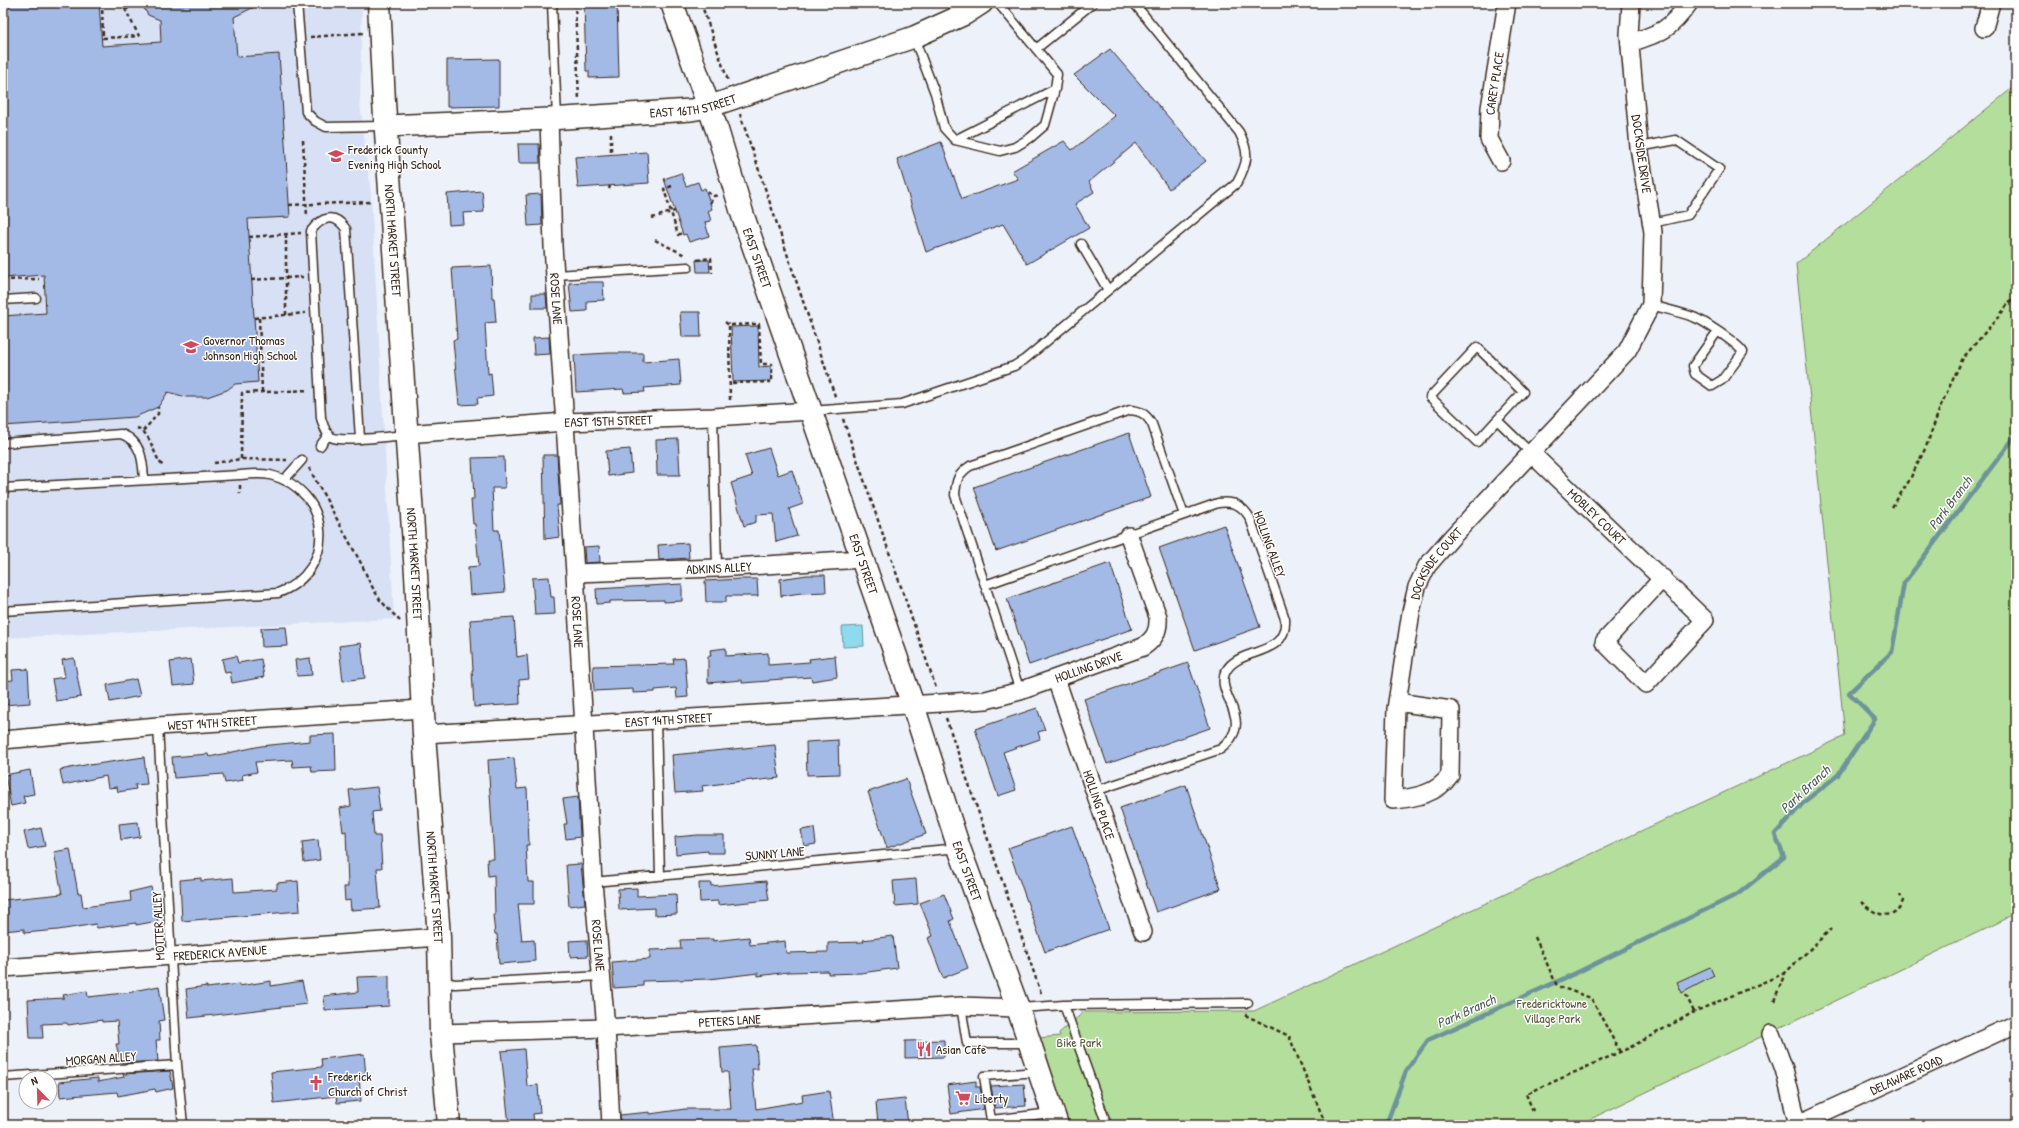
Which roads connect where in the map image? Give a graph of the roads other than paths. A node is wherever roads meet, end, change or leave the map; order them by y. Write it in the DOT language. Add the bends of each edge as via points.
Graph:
graph roads {
  1 [pos="297,3"];
  2 [pos="379,3"];
  3 [pos="552,3"];
  4 [pos="672,3"];
  5 [pos="982,3"];
  6 [pos="998,3"];
  7 [pos="1093,3"];
  8 [pos="1134,3"];
  9 [pos="1507,3"];
  10 [pos="1631,3"];
  11 [pos="1689,3"];
  12 [pos="1991,3"];
  13 [pos="1984,28"];
  14 [pos="914,37"];
  15 [pos="1630,43"];
  16 [pos="1036,49"];
  17 [pos="1055,90"];
  18 [pos="708,107"];
  19 [pos="553,118"];
  20 [pos="386,126"];
  21 [pos="955,140"];
  22 [pos="1639,147"];
  23 [pos="1501,162"];
  24 [pos="1652,223"];
  25 [pos="1081,244"];
  26 [pos="688,267"];
  27 [pos="555,275"];
  28 [pos="1108,290"];
  29 [pos="36,298"];
  30 [pos="3,300"];
  31 [pos="1652,305"];
  32 [pos="1717,332"];
  33 [pos="810,411"];
  34 [pos="713,417"];
  35 [pos="1497,420"];
  36 [pos="565,422"];
  37 [pos="328,434"];
  38 [pos="406,434"];
  39 [pos="360,438"];
  40 [pos="3,443"];
  41 [pos="320,446"];
  42 [pos="1532,454"];
  43 [pos="302,460"];
  44 [pos="144,480"];
  45 [pos="284,480"];
  46 [pos="3,488"];
  47 [pos="1184,515"];
  48 [pos="1130,536"];
  49 [pos="862,559"];
  50 [pos="717,568"];
  51 [pos="576,573"];
  52 [pos="1663,578"];
  53 [pos="985,586"];
  54 [pos="3,612"];
  55 [pos="1056,679"];
  56 [pos="1020,690"];
  57 [pos="1397,702"];
  58 [pos="913,705"];
  59 [pos="422,709"];
  60 [pos="656,719"];
  61 [pos="584,724"];
  62 [pos="158,726"];
  63 [pos="424,734"];
  64 [pos="3,740"];
  65 [pos="1095,791"];
  66 [pos="959,848"];
  67 [pos="660,876"];
  68 [pos="593,882"];
  69 [pos="1143,932"];
  70 [pos="438,938"];
  71 [pos="171,957"];
  72 [pos="3,968"];
  73 [pos="601,976"];
  74 [pos="440,981"];
  75 [pos="1248,1003"];
  76 [pos="1064,1005"];
  77 [pos="960,1006"];
  78 [pos="1018,1008"];
  79 [pos="2016,1024"];
  80 [pos="606,1028"];
  81 [pos="441,1032"];
  82 [pos="1771,1034"];
  83 [pos="1028,1043"];
  84 [pos="177,1065"];
  85 [pos="1039,1072"];
  86 [pos="3,1077"];
  87 [pos="1055,1119"];
  88 [pos="993,1123"];
  89 [pos="183,1125"];
  90 [pos="449,1125"];
  91 [pos="611,1125"];
  92 [pos="1107,1125"];
  93 [pos="1797,1125"];
  1 -- 20 [label="lane" via="306,112 326,127"];
  2 -- 20 [label="main road, NORTH MARKET STREET"];
  3 -- 19 [label="lane"];
  4 -- 18 [label="main road, EAST STREET"];
  5 -- 14 [label="street, EAST 16TH STREET" via="959,17"];
  6 -- 16 [label="lane"];
  7 -- 16 [label="lane"];
  8 -- 28 [label="lane" via="1239,132 1245,144 1247,157 1246,167 1237,183"];
  9 -- 23 [label="street, CAREY PLACE" via="1490,108 1489,139"];
  10 -- 15 [label="street, DOCKSIDE DRIVE"];
  11 -- 15 [label="street" via="1669,28"];
  12 -- 13 [label="street"];
  14 -- 18 [label="street, EAST 16TH STREET"];
  14 -- 21 [label="lane" via="935,93 944,128"];
  15 -- 22 [label="street, DOCKSIDE DRIVE"];
  16 -- 17 [label="lane" via="1057,74"];
  17 -- 21 [label="lane"];
  17 -- 21 [label="lane" via="1045,125 1014,147 1000,151"];
  18 -- 19 [label="street, EAST 16TH STREET"];
  18 -- 33 [label="main road, EAST STREET"];
  19 -- 20 [label="street, EAST 16TH STREET"];
  19 -- 27 [label="street, ROSE LANE"];
  20 -- 38 [label="main road, NORTH MARKET STREET"];
  22 -- 24 [label="street, DOCKSIDE DRIVE"];
  22 -- 24 [label="lane" via="1676,140 1719,169 1688,215"];
  24 -- 31 [label="street, DOCKSIDE DRIVE"];
  25 -- 28 [label="lane"];
  26 -- 27 [label="lane"];
  27 -- 36 [label="street, ROSE LANE"];
  28 -- 33 [label="lane" via="1014,366 902,404"];
  29 -- 30 [label="lane"];
  31 -- 32 [label="lane" via="1694,317"];
  31 -- 42 [label="street, DOCKSIDE DRIVE" via="1627,351"];
  32 -- 32 [label="lane" via="1740,347 1743,352 1722,380 1712,386 1696,374 1693,366"];
  33 -- 34 [label="street, EAST 15TH STREET"];
  33 -- 49 [label="main road, EAST STREET"];
  34 -- 36 [label="street, EAST 15TH STREET"];
  34 -- 50 [label="lane"];
  35 -- 35 [label="lane" via="1477,442 1430,397 1477,347 1523,392"];
  35 -- 42 [label="lane"];
  36 -- 38 [label="street, EAST 15TH STREET"];
  36 -- 51 [label="street, ROSE LANE"];
  37 -- 39 [label="lane" via="338,440"];
  37 -- 39 [label="lane" via="321,418 311,231 321,221 334,218 346,229"];
  37 -- 41 [label="lane"];
  38 -- 39 [label="lane"];
  38 -- 59 [label="main road, NORTH MARKET STREET"];
  40 -- 44 [label="lane" via="121,434 136,443 140,452"];
  42 -- 52 [label="street, MOBLEY COURT"];
  42 -- 57 [label="street, DOCKSIDE COURT" via="1427,566 1417,587 1411,612"];
  43 -- 45 [label="lane"];
  44 -- 45 [label="lane" via="260,474"];
  44 -- 46 [label="lane"];
  45 -- 54 [label="lane" via="308,499 320,524 321,538 319,553 313,566 304,579 291,588 278,593"];
  47 -- 48 [label="lane, HOLLING ALLEY"];
  47 -- 53 [label="lane" via="1152,424 1140,411 1130,410 970,466 960,472 955,495"];
  47 -- 65 [label="lane, HOLLING ALLEY" via="1218,503 1229,502 1244,509 1250,518 1286,627 1283,636 1266,649 1240,658 1230,665 1225,674 1224,684 1237,721 1234,735 1228,744 1221,750"];
  48 -- 53 [label="lane, HOLLING ALLEY"];
  48 -- 55 [label="street, HOLLING DRIVE" via="1158,617 1156,634 1151,642 1143,647"];
  49 -- 50 [label="street, ADKINS ALLEY"];
  49 -- 58 [label="main road, EAST STREET"];
  50 -- 51 [label="street, ADKINS ALLEY"];
  51 -- 61 [label="street, ROSE LANE"];
  52 -- 52 [label="street, MOBLEY COURT" via="1705,620 1646,684 1604,642"];
  53 -- 56 [label="lane"];
  55 -- 56 [label="street, HOLLING DRIVE"];
  55 -- 65 [label="street, HOLLING PLACE"];
  56 -- 58 [label="street, HOLLING DRIVE" via="986,700"];
  57 -- 57 [label="street, DOCKSIDE COURT" via="1396,709 1393,800 1417,797 1445,784 1450,775 1451,710"];
  58 -- 60 [label="street, EAST 14TH STREET"];
  58 -- 66 [label="main road, EAST STREET"];
  59 -- 62 [label="street, WEST 14TH STREET"];
  59 -- 63 [label="main road, NORTH MARKET STREET"];
  60 -- 61 [label="street, EAST 14TH STREET"];
  60 -- 67 [label="lane"];
  61 -- 63 [label="street, EAST 14TH STREET"];
  61 -- 68 [label="street, ROSE LANE"];
  62 -- 64 [label="street, WEST 14TH STREET"];
  62 -- 71 [label="lane, MOTTER ALLEY"];
  63 -- 70 [label="main road, NORTH MARKET STREET"];
  65 -- 69 [label="street, HOLLING PLACE"];
  66 -- 67 [label="lane, SUNNY LANE"];
  66 -- 78 [label="main road, EAST STREET"];
  67 -- 68 [label="lane, SUNNY LANE"];
  68 -- 73 [label="street, ROSE LANE"];
  70 -- 71 [label="street, FREDERICK AVENUE"];
  70 -- 74 [label="main road, NORTH MARKET STREET"];
  71 -- 72 [label="street, FREDERICK AVENUE"];
  71 -- 84 [label="lane, MOTTER ALLEY"];
  73 -- 74 [label="lane" via="455,984"];
  73 -- 80 [label="street, ROSE LANE"];
  74 -- 81 [label="main road, NORTH MARKET STREET"];
  75 -- 76 [label="lane"];
  76 -- 78 [label="lane"];
  76 -- 92 [label="lane"];
  77 -- 78 [label="street, PETERS LANE"];
  77 -- 80 [label="street, PETERS LANE"];
  77 -- 83 [label="lane" via="967,1043"];
  78 -- 83 [label="main road, EAST STREET"];
  79 -- 93 [label="street, DELAWARE ROAD"];
  80 -- 81 [label="street, PETERS LANE"];
  80 -- 91 [label="street, ROSE LANE"];
  81 -- 90 [label="main road, NORTH MARKET STREET"];
  82 -- 93 [label="street" via="1784,1069"];
  83 -- 85 [label="main road, EAST STREET"];
  84 -- 86 [label="lane, MORGAN ALLEY"];
  84 -- 89 [label="lane, MOTTER ALLEY"];
  85 -- 87 [label="main road, EAST STREET"];
  85 -- 88 [label="lane" via="984,1076"];
  87 -- 88 [label="lane"];
}
